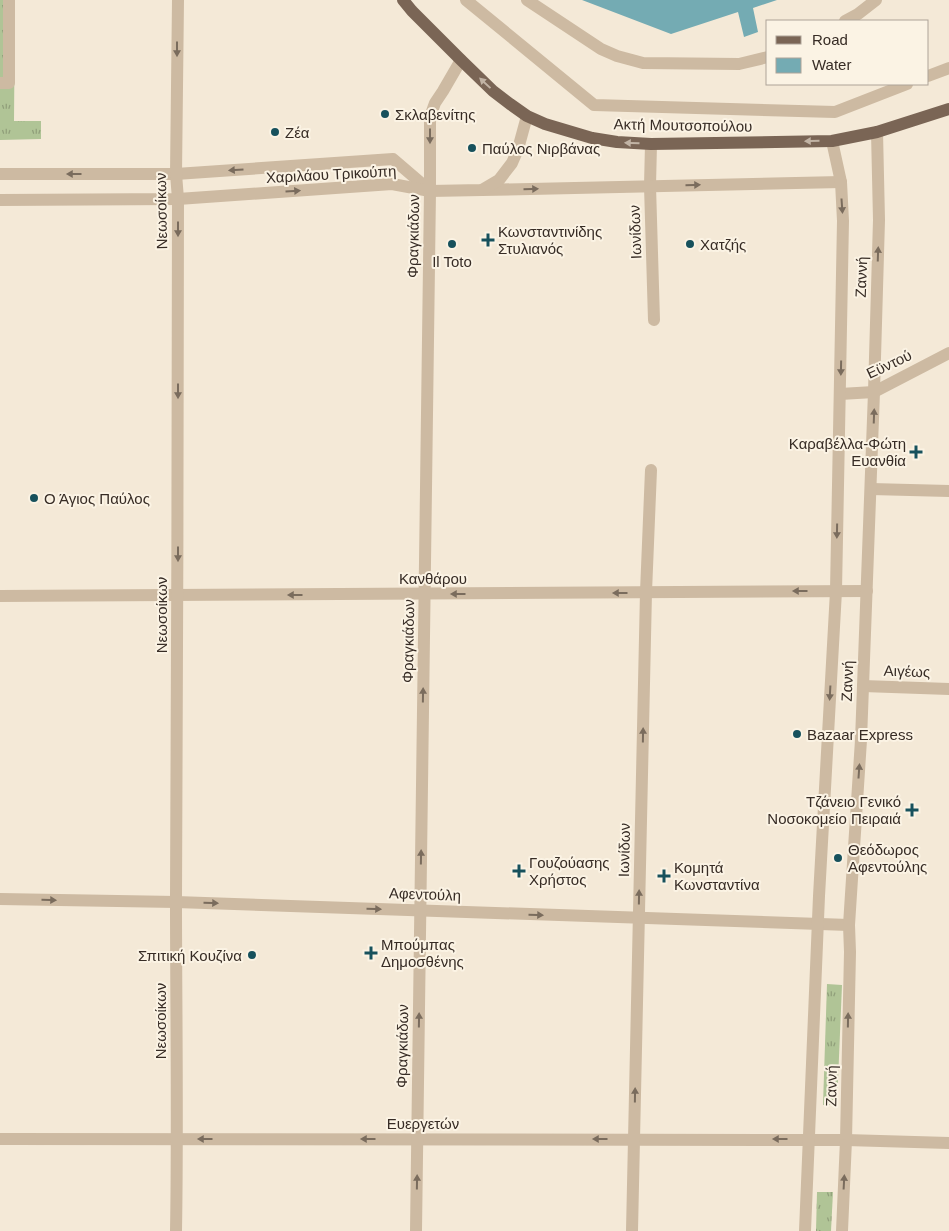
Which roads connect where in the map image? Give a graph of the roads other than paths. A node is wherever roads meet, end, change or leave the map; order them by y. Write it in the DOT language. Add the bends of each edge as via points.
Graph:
graph roads {
  1 [pos="8,0"];
  2 [pos="178,0"];
  3 [pos="403,0"];
  4 [pos="466,0"];
  5 [pos="527,0"];
  6 [pos="876,0"];
  7 [pos="847,20"];
  8 [pos="766,57"];
  9 [pos="461,60"];
  10 [pos="949,68"];
  11 [pos="929,76"];
  12 [pos="0,83"];
  13 [pos="904,85"];
  14 [pos="949,109"];
  15 [pos="527,116"];
  16 [pos="877,132"];
  17 [pos="832,141"];
  18 [pos="651,144"];
  19 [pos="0,174"];
  20 [pos="176,174"];
  21 [pos="841,182"];
  22 [pos="650,186"];
  23 [pos="482,190"];
  24 [pos="430,191"];
  25 [pos="178,199"];
  26 [pos="0,200"];
  27 [pos="654,320"];
  28 [pos="949,353"];
  29 [pos="874,392"];
  30 [pos="840,394"];
  31 [pos="651,470"];
  32 [pos="871,489"];
  33 [pos="949,491"];
  34 [pos="836,591"];
  35 [pos="867,591"];
  36 [pos="646,592"];
  37 [pos="425,594"];
  38 [pos="178,595"];
  39 [pos="0,596"];
  40 [pos="863,686"];
  41 [pos="949,689"];
  42 [pos="0,898"];
  43 [pos="176,902"];
  44 [pos="421,910"];
  45 [pos="639,918"];
  46 [pos="818,924"];
  47 [pos="849,925"];
  48 [pos="0,1139"];
  49 [pos="177,1139"];
  50 [pos="417,1139"];
  51 [pos="634,1139"];
  52 [pos="809,1140"];
  53 [pos="846,1140"];
  54 [pos="949,1143"];
  55 [pos="176,1231"];
  56 [pos="416,1231"];
  57 [pos="632,1231"];
  58 [pos="805,1231"];
  59 [pos="842,1231"];
  1 -- 12 [label="street" via="9,83"];
  2 -- 20 [label="street, Νεωσοίκων, one-way"];
  3 -- 9 [label="main road, Ακτή Μουτσοπούλου"];
  4 -- 13 [label="street" via="594,104 835,112"];
  5 -- 8 [label="street" via="601,49 644,63 739,64"];
  6 -- 7 [label="street"];
  15 -- 9 [label="main road, Ακτή Μουτσοπούλου, one-way" via="493,91"];
  9 -- 24 [label="street, Φραγκιάδων, one-way" via="434,104 430,117"];
  10 -- 11 [label="street"];
  14 -- 16 [label="main road, Ακτή Μουτσοπούλου"];
  18 -- 15 [label="main road, Ακτή Μουτσοπούλου, one-way" via="592,138"];
  15 -- 23 [label="street" via="512,163 499,180"];
  16 -- 17 [label="main road, Ακτή Μουτσοπούλου"];
  29 -- 16 [label="street, Ζαννή, one-way" via="879,220"];
  17 -- 18 [label="main road, Ακτή Μουτσοπούλου, one-way"];
  17 -- 21 [label="street, Ζαννή"];
  18 -- 22 [label="street, Ιωνίδων"];
  20 -- 19 [label="street, Χαριλάου Τρικούπη, one-way"];
  24 -- 20 [label="street, Χαριλάου Τρικούπη, one-way" via="392,159"];
  20 -- 25 [label="street, Νεωσοίκων"];
  22 -- 21 [label="street, one-way"];
  21 -- 30 [label="street, Ζαννή, one-way"];
  23 -- 22 [label="street, one-way"];
  22 -- 27 [label="street, Ιωνίδων"];
  23 -- 24 [label="street"];
  25 -- 24 [label="street, Χαριλάου Τρικούπη, one-way" via="392,184"];
  24 -- 37 [label="street, Φραγκιάδων"];
  25 -- 26 [label="street, Χαριλάου Τρικούπη"];
  25 -- 38 [label="street, Νεωσοίκων, one-way"];
  28 -- 29 [label="street, Εϋντού"];
  29 -- 30 [label="street, Εϋντού"];
  32 -- 29 [label="street, Ζαννή, one-way"];
  30 -- 34 [label="street, Ζαννή, one-way"];
  31 -- 36 [label="street, Ιωνίδων"];
  32 -- 33 [label="street"];
  32 -- 35 [label="street, Ζαννή"];
  34 -- 35 [label="street, Κανθάρου"];
  34 -- 36 [label="street, Κανθάρου, one-way"];
  34 -- 46 [label="street, Ζαννή, one-way"];
  35 -- 40 [label="street, Ζαννή"];
  36 -- 37 [label="street, Κανθάρου, one-way"];
  45 -- 36 [label="street, Ιωνίδων, one-way"];
  37 -- 38 [label="street, Κανθάρου, one-way"];
  44 -- 37 [label="street, Φραγκιάδων, one-way"];
  38 -- 39 [label="street, Κανθάρου"];
  38 -- 43 [label="street, Νεωσοίκων"];
  40 -- 41 [label="street, Αιγέως"];
  47 -- 40 [label="street, Ζαννή, one-way"];
  42 -- 43 [label="street, Αφεντούλη, one-way"];
  43 -- 44 [label="street, Αφεντούλη, one-way"];
  43 -- 49 [label="street, Νεωσοίκων"];
  44 -- 45 [label="street, Αφεντούλη, one-way"];
  50 -- 44 [label="street, Φραγκιάδων, one-way"];
  45 -- 46 [label="street, Αφεντούλη"];
  51 -- 45 [label="street, Ιωνίδων, one-way"];
  46 -- 47 [label="street, Αφεντούλη"];
  46 -- 52 [label="street, Ζαννή"];
  53 -- 47 [label="street, Ζαννή, one-way"];
  48 -- 49 [label="street, Ευεργετών"];
  50 -- 49 [label="street, Ευεργετών, one-way"];
  49 -- 55 [label="street, Νεωσοίκων"];
  51 -- 50 [label="street, Ευεργετών, one-way"];
  56 -- 50 [label="street, Φραγκιάδων, one-way"];
  52 -- 51 [label="street, Ευεργετών, one-way"];
  51 -- 57 [label="street, Ιωνίδων"];
  52 -- 53 [label="street, Ευεργετών"];
  52 -- 58 [label="street, Ζαννή"];
  53 -- 54 [label="street, Ευεργετών"];
  59 -- 53 [label="street, Ζαννή, one-way"];
}
